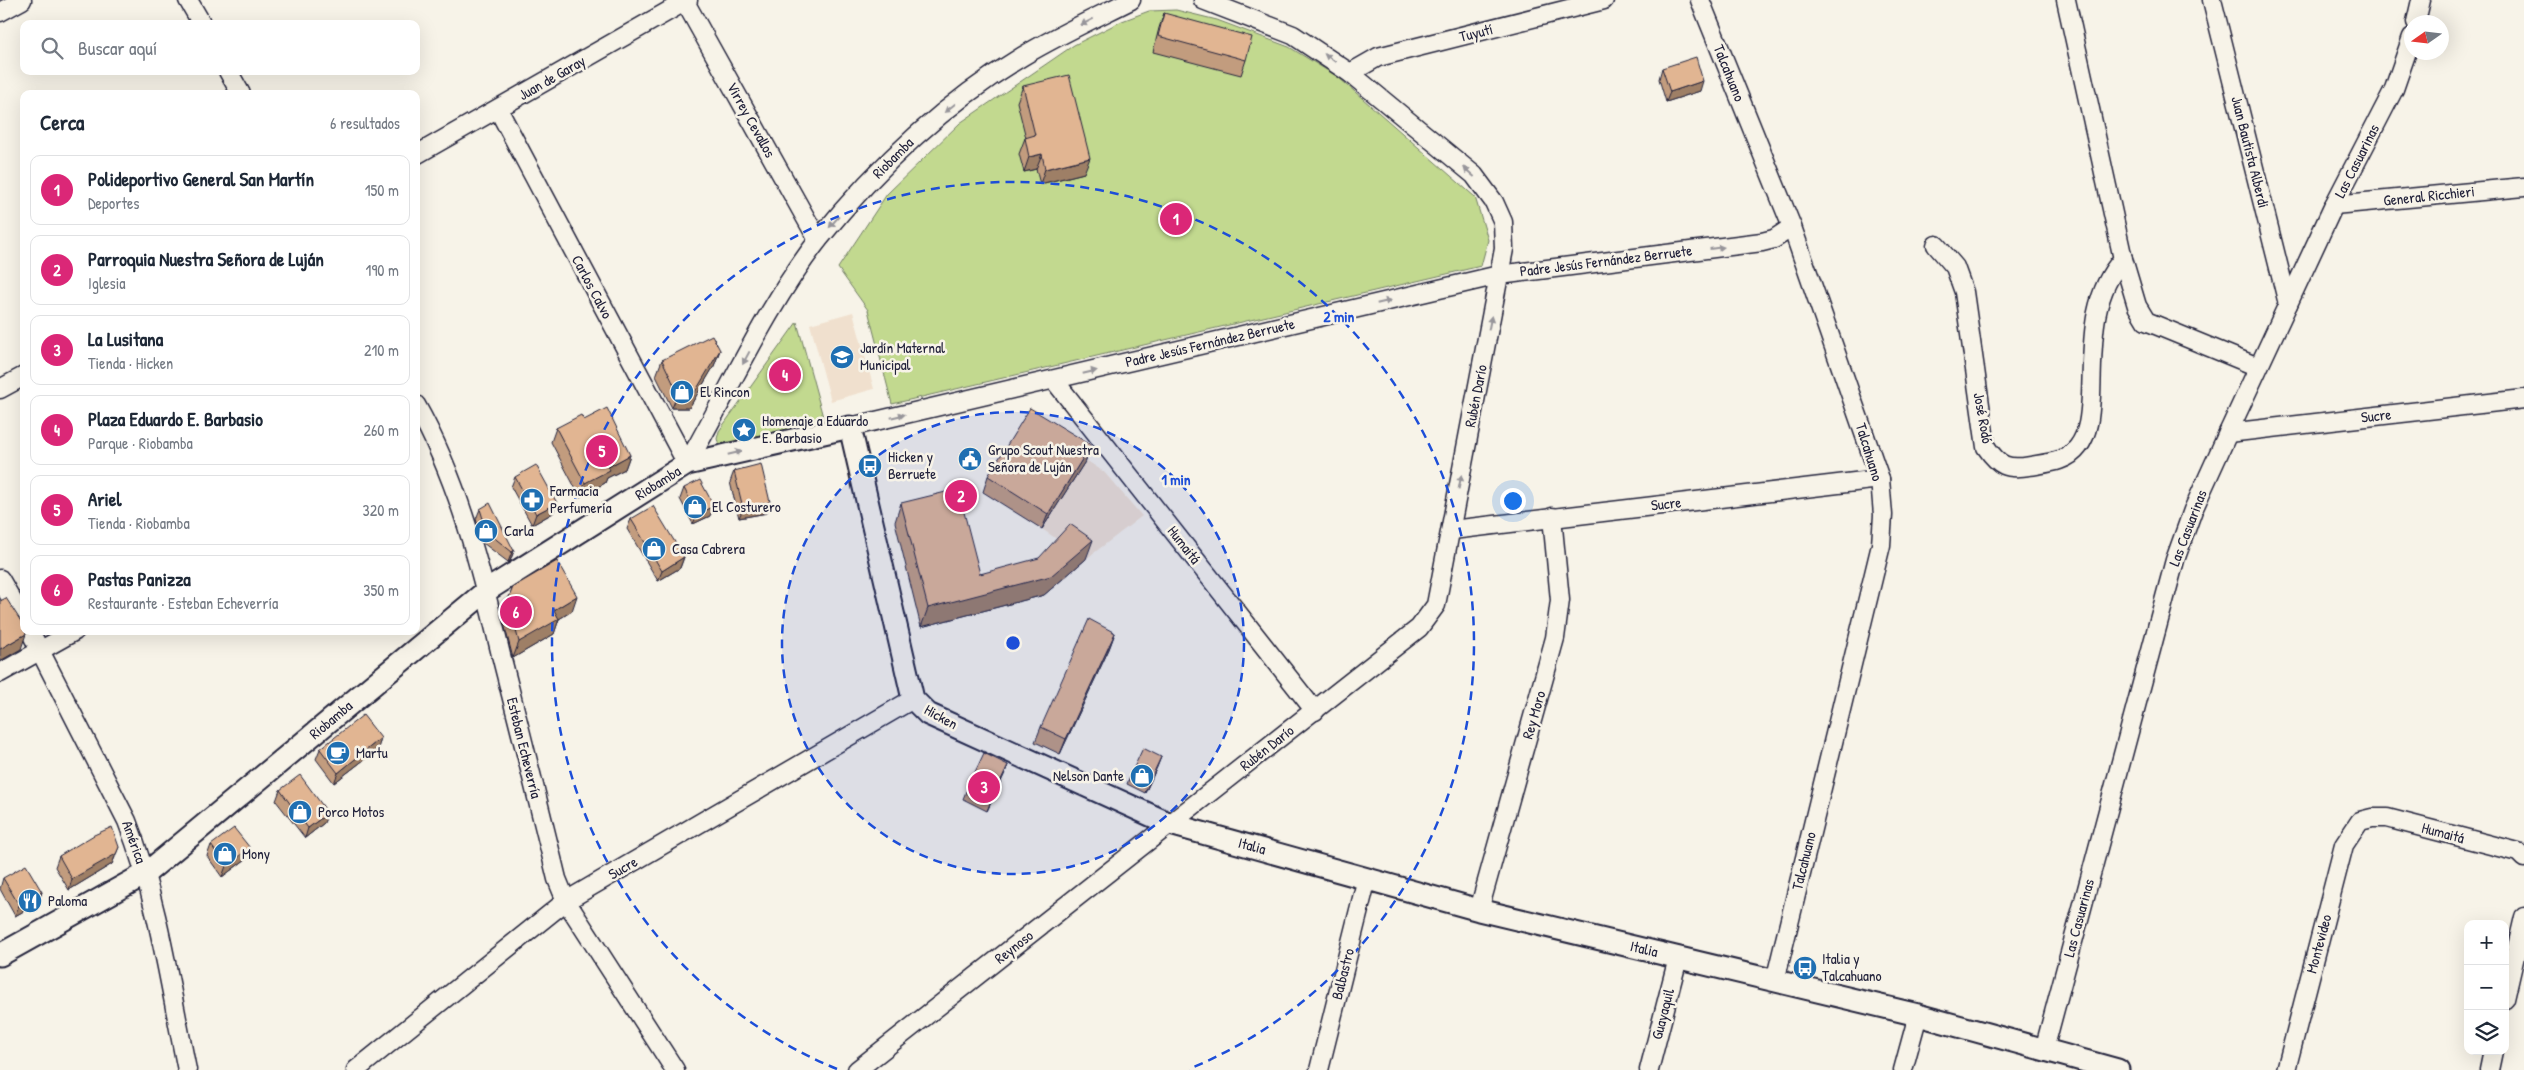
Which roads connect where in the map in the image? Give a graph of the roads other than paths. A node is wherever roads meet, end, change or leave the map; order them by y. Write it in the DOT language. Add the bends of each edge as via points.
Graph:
graph roads {
  1 [pos="22,0"];
  2 [pos="188,0"];
  3 [pos="1131,0"];
  4 [pos="1203,0"];
  5 [pos="1604,0"];
  6 [pos="1700,0"];
  7 [pos="2066,0"];
  8 [pos="2212,0"];
  9 [pos="2421,0"];
  10 [pos="685,1"];
  11 [pos="0,12"];
  12 [pos="2418,15"];
  13 [pos="200,20"];
  14 [pos="2404,60"];
  15 [pos="1350,73"];
  16 [pos="230,75"];
  17 [pos="239,90"];
  18 [pos="498,109"];
  19 [pos="420,153"];
  20 [pos="2524,187"];
  21 [pos="2334,205"];
  22 [pos="1792,227"];
  23 [pos="818,240"];
  24 [pos="1936,246"];
  25 [pos="2123,259"];
  26 [pos="1499,275"];
  27 [pos="2288,304"];
  28 [pos="2258,367"];
  29 [pos="20,378"];
  30 [pos="1054,380"];
  31 [pos="0,389"];
  32 [pos="2524,399"];
  33 [pos="420,420"];
  34 [pos="850,427"];
  35 [pos="2228,433"];
  36 [pos="424,435"];
  37 [pos="687,464"];
  38 [pos="1880,479"];
  39 [pos="1552,517"];
  40 [pos="1452,530"];
  41 [pos="0,579"];
  42 [pos="486,591"];
  43 [pos="20,614"];
  44 [pos="32,635"];
  45 [pos="68,635"];
  46 [pos="40,650"];
  47 [pos="0,673"];
  48 [pos="913,700"];
  49 [pos="1315,711"];
  50 [pos="2360,821"];
  51 [pos="1170,824"];
  52 [pos="2524,858"];
  53 [pos="145,874"];
  54 [pos="1366,878"];
  55 [pos="566,901"];
  56 [pos="1479,910"];
  57 [pos="2524,917"];
  58 [pos="0,955"];
  59 [pos="1678,958"];
  60 [pos="1775,981"];
  61 [pos="2509,983"];
  62 [pos="1918,1015"];
  63 [pos="2044,1050"];
  64 [pos="2493,1055"];
  65 [pos="187,1070"];
  66 [pos="356,1070"];
  67 [pos="675,1070"];
  68 [pos="857,1070"];
  69 [pos="1319,1070"];
  70 [pos="1649,1070"];
  71 [pos="1903,1070"];
  72 [pos="2118,1070"];
  73 [pos="2286,1070"];
  74 [pos="2489,1070"];
  1 -- 11 [label="street"];
  2 -- 13 [label="street"];
  3 -- 23 [label="street, Riobamba, one-way" via="1023,56 966,94 915,136"];
  15 -- 4 [label="street, Rubén Darío, one-way" via="1293,35"];
  5 -- 15 [label="street, Tuyutí" via="1378,58"];
  6 -- 22 [label="street, Talcahuano"];
  7 -- 25 [label="street"];
  8 -- 27 [label="street, Juan Bautista Alberdi"];
  9 -- 12 [label="street"];
  10 -- 18 [label="street, Juan de Garay"];
  10 -- 23 [label="street, Virrey Cevallos"];
  14 -- 21 [label="street, Las Casuarinas" via="2394,89"];
  26 -- 15 [label="street, Rubén Darío, one-way" via="1504,249 1503,222 1494,202 1474,176"];
  16 -- 17 [label="street"];
  18 -- 19 [label="street, Juan de Garay"];
  18 -- 37 [label="street, Carlos Calvo"];
  20 -- 21 [label="street, General Ricchieri"];
  21 -- 27 [label="street, Las Casuarinas"];
  26 -- 22 [label="street, Padre Jesús Fernández Berruete, one-way" via="1762,242 1774,239"];
  22 -- 38 [label="street, Talcahuano"];
  23 -- 37 [label="street, Riobamba, one-way" via="767,318"];
  24 -- 25 [label="street, José Rodó" via="1955,268 1964,292 1986,447 1996,461 2005,466 2059,461 2078,448 2086,434 2094,324 2102,291 2111,272"];
  25 -- 28 [label="street" via="2137,306 2146,321"];
  30 -- 26 [label="street, Padre Jesús Fernández Berruete, one-way"];
  40 -- 26 [label="street, Rubén Darío, one-way"];
  27 -- 28 [label="street, Las Casuarinas"];
  28 -- 35 [label="street, Las Casuarinas"];
  29 -- 31 [label="street"];
  34 -- 30 [label="street, Padre Jesús Fernández Berruete, one-way"];
  30 -- 49 [label="street, Humaitá"];
  32 -- 35 [label="street, Sucre"];
  33 -- 36 [label="street, Esteban Echeverría"];
  37 -- 34 [label="street, Padre Jesús Fernández Berruete, one-way"];
  34 -- 48 [label="street, Hicken"];
  35 -- 63 [label="street, Las Casuarinas" via="2193,510 2175,560"];
  36 -- 42 [label="street, Esteban Echeverría" via="447,468"];
  37 -- 42 [label="street, Riobamba"];
  38 -- 39 [label="street, Sucre"];
  38 -- 60 [label="street, Talcahuano" via="1881,545"];
  39 -- 40 [label="street, Sucre"];
  39 -- 56 [label="street, Rey Moro" via="1560,600 1556,638"];
  40 -- 49 [label="street, Rubén Darío" via="1436,605 1430,615 1419,628"];
  41 -- 43 [label="street"];
  42 -- 53 [label="street, Riobamba"];
  42 -- 55 [label="street, Esteban Echeverría" via="557,879"];
  44 -- 46 [label="street, América"];
  45 -- 46 [label="street"];
  46 -- 47 [label="street"];
  46 -- 53 [label="street, América" via="127,821"];
  48 -- 51 [label="street, Hicken" via="928,714"];
  48 -- 55 [label="street, Sucre"];
  49 -- 51 [label="street, Rubén Darío"];
  50 -- 52 [label="street, Humaitá" via="2387,818 2518,852"];
  50 -- 73 [label="street, Montevideo" via="2344,845"];
  51 -- 54 [label="street, Italia"];
  51 -- 68 [label="street, Reynoso"];
  53 -- 58 [label="street, Riobamba"];
  53 -- 65 [label="street, América"];
  54 -- 56 [label="street, Italia"];
  54 -- 69 [label="street, Balbastro"];
  55 -- 66 [label="street, Sucre"];
  55 -- 67 [label="street, Esteban Echeverría"];
  56 -- 59 [label="street, Italia"];
  57 -- 61 [label="street"];
  59 -- 60 [label="street, Italia"];
  59 -- 70 [label="street, Guayaquil"];
  60 -- 62 [label="street, Italia"];
  62 -- 63 [label="street, Italia"];
  62 -- 71 [label="street"];
  63 -- 72 [label="street, Italia"];
  64 -- 74 [label="street"];
}
